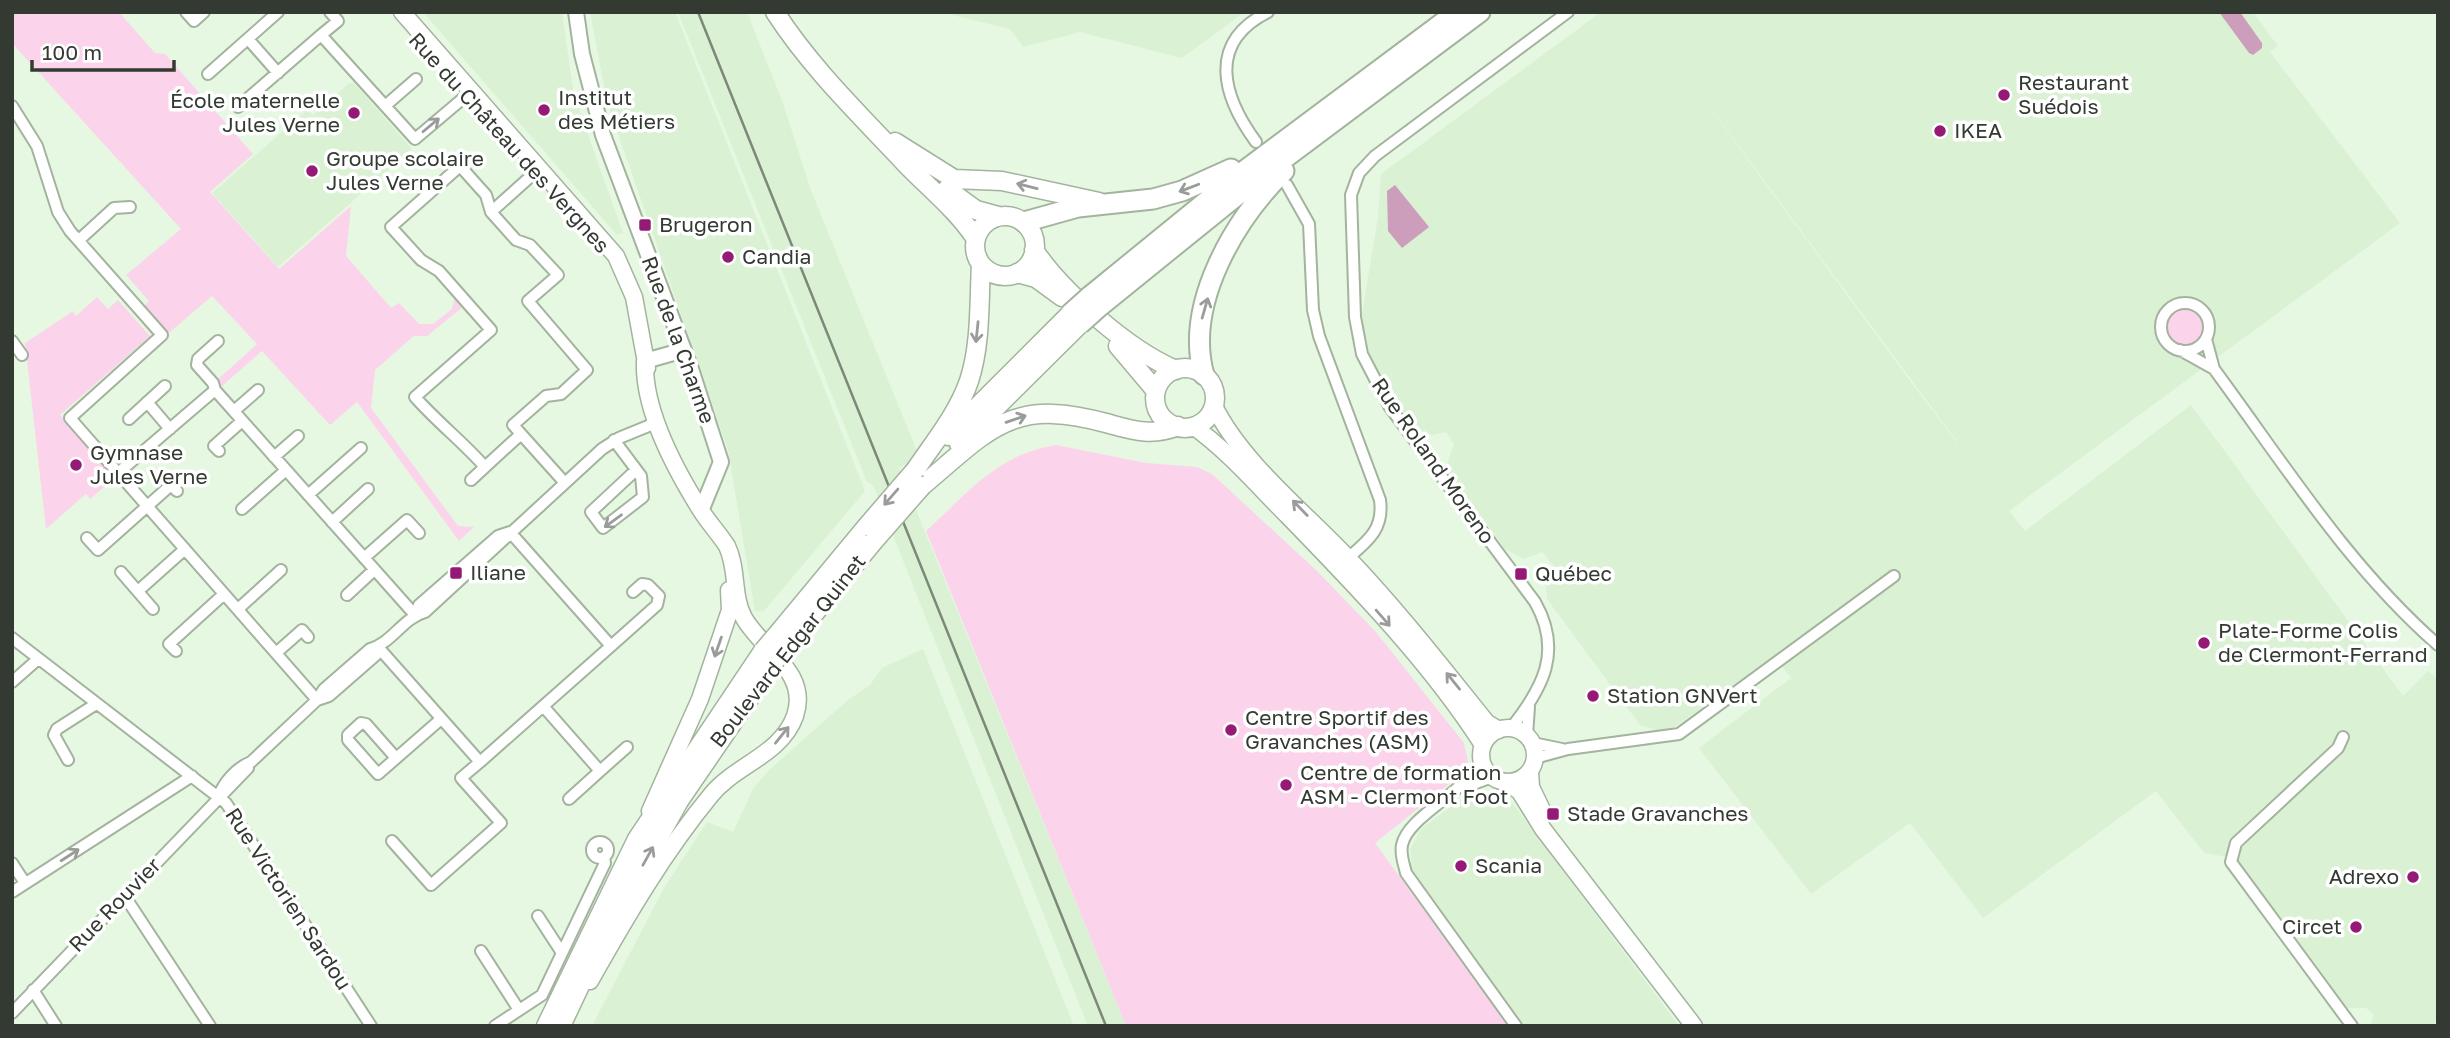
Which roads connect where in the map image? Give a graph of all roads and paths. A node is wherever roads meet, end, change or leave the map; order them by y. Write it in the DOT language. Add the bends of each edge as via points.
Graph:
graph roads {
  1 [pos="186,12"];
  2 [pos="204,12"];
  3 [pos="278,12"];
  4 [pos="330,12"];
  5 [pos="393,12"];
  6 [pos="402,12"];
  7 [pos="576,12"];
  8 [pos="775,12"];
  9 [pos="1268,12"];
  10 [pos="1457,12"];
  11 [pos="1480,12"];
  12 [pos="1568,12"];
  13 [pos="321,35"];
  14 [pos="248,39"];
  15 [pos="278,73"];
  16 [pos="208,74"];
  17 [pos="416,79"];
  18 [pos="1385,83"];
  19 [pos="467,95"];
  20 [pos="12,106"];
  21 [pos="385,106"];
  22 [pos="238,107"];
  23 [pos="877,131"];
  24 [pos="1293,134"];
  25 [pos="1256,142"];
  26 [pos="538,171"];
  27 [pos="1287,184"];
  28 [pos="1118,205"];
  29 [pos="130,208"];
  30 [pos="491,212"];
  31 [pos="998,216"];
  32 [pos="1024,222"];
  33 [pos="976,239"];
  34 [pos="79,240"];
  35 [pos="1034,250"];
  36 [pos="981,264"];
  37 [pos="1017,273"];
  38 [pos="1094,302"];
  39 [pos="1075,319"];
  40 [pos="2206,339"];
  41 [pos="12,341"];
  42 [pos="218,341"];
  43 [pos="684,350"];
  44 [pos="2180,350"];
  45 [pos="22,355"];
  46 [pos="645,361"];
  47 [pos="2214,369"];
  48 [pos="1175,370"];
  49 [pos="1204,374"];
  50 [pos="164,386"];
  51 [pos="215,390"];
  52 [pos="258,390"];
  53 [pos="1156,391"];
  54 [pos="147,402"];
  55 [pos="1214,406"];
  56 [pos="234,411"];
  57 [pos="129,419"];
  58 [pos="242,421"];
  59 [pos="658,422"];
  60 [pos="1186,426"];
  61 [pos="170,429"];
  62 [pos="522,434"];
  63 [pos="298,436"];
  64 [pos="614,440"];
  65 [pos="361,448"];
  66 [pos="219,451"];
  67 [pos="274,457"];
  68 [pos="485,467"];
  69 [pos="286,470"];
  70 [pos="636,470"];
  71 [pos="118,473"];
  72 [pos="919,477"];
  73 [pos="471,480"];
  74 [pos="565,483"];
  75 [pos="368,489"];
  76 [pos="177,491"];
  77 [pos="308,495"];
  78 [pos="147,506"];
  79 [pos="242,509"];
  80 [pos="701,511"];
  81 [pos="332,522"];
  82 [pos="510,532"];
  83 [pos="419,533"];
  84 [pos="716,533"];
  85 [pos="87,538"];
  86 [pos="185,549"];
  87 [pos="364,558"];
  88 [pos="1348,558"];
  89 [pos="281,570"];
  90 [pos="374,570"];
  91 [pos="121,572"];
  92 [pos="1894,576"];
  93 [pos="138,591"];
  94 [pos="633,592"];
  95 [pos="224,594"];
  96 [pos="347,595"];
  97 [pos="153,609"];
  98 [pos="238,609"];
  99 [pos="415,615"];
  100 [pos="308,637"];
  101 [pos="12,638"];
  102 [pos="2438,645"];
  103 [pos="611,646"];
  104 [pos="378,647"];
  105 [pos="176,651"];
  106 [pos="276,653"];
  107 [pos="768,657"];
  108 [pos="37,660"];
  109 [pos="12,682"];
  110 [pos="317,700"];
  111 [pos="96,704"];
  112 [pos="1530,705"];
  113 [pos="543,706"];
  114 [pos="441,719"];
  115 [pos="1505,729"];
  116 [pos="2343,737"];
  117 [pos="627,747"];
  118 [pos="1531,752"];
  119 [pos="1483,753"];
  120 [pos="396,758"];
  121 [pos="68,760"];
  122 [pos="480,762"];
  123 [pos="600,771"];
  124 [pos="192,776"];
  125 [pos="1500,779"];
  126 [pos="1459,790"];
  127 [pos="218,797"];
  128 [pos="569,799"];
  129 [pos="637,839"];
  130 [pos="392,841"];
  131 [pos="604,858"];
  132 [pos="12,863"];
  133 [pos="25,883"];
  134 [pos="12,892"];
  135 [pos="124,895"];
  136 [pos="538,916"];
  137 [pos="481,951"];
  138 [pos="562,953"];
  139 [pos="33,990"];
  140 [pos="519,1010"];
  141 [pos="12,1013"];
  142 [pos="56,1026"];
  143 [pos="210,1026"];
  144 [pos="371,1026"];
  145 [pos="495,1026"];
  146 [pos="546,1026"];
  147 [pos="563,1026"];
  148 [pos="1516,1026"];
  149 [pos="1695,1026"];
  150 [pos="2351,1026"];
  1 -- 2 [label="street" via="194,21"];
  3 -- 14 [label="street"];
  4 -- 13 [label="street" via="338,21"];
  5 -- 19 [label="main road, Rue du Château des Vergnes"];
  6 -- 26 [label="main road, Rue du Château des Vergnes"];
  7 -- 43 [label="street, Rue de la Charme" via="603,135"];
  8 -- 23 [label="main road" via="812,62"];
  9 -- 25 [label="street" via="1238,36 1226,72 1231,104"];
  10 -- 24 [label="highway"];
  11 -- 18 [label="highway"];
  12 -- 112 [label="street, Rue Roland Moreno" via="1366,164 1354,184 1350,207 1356,331 1370,372 1389,406 1535,602 1548,629 1548,659"];
  13 -- 15 [label="street"];
  13 -- 21 [label="street"];
  14 -- 15 [label="street"];
  14 -- 16 [label="street"];
  15 -- 22 [label="street"];
  17 -- 21 [label="street"];
  18 -- 38 [label="highway"];
  49 -- 18 [label="highway, one-way" via="1198,341 1202,320 1220,263 1247,210 1292,162"];
  21 -- 19 [label="street, one-way" via="415,139"];
  19 -- 26 [label="main road, Rue du Château des Vergnes"];
  20 -- 34 [label="street" via="37,146 58,212"];
  28 -- 23 [label="main road, one-way" via="1012,183 954,179"];
  23 -- 31 [label="main road" via="976,210"];
  23 -- 33 [label="main road" via="952,207"];
  24 -- 28 [label="highway, one-way" via="1210,180"];
  24 -- 38 [label="highway" via="1196,208"];
  26 -- 30 [label="street"];
  26 -- 46 [label="main road, Rue du Château des Vergnes" via="625,273 640,318"];
  27 -- 88 [label="street" via="1309,224 1313,310 1319,336 1380,500 1378,528"];
  28 -- 32 [label="highway" via="1059,210"];
  29 -- 34 [label="street" via="114,208"];
  30 -- 62 [label="street" via="558,275 528,301 587,370 561,394 546,396 513,425"];
  30 -- 68 [label="street" via="486,195 460,166 391,227 421,260 439,271 491,330 415,397"];
  31 -- 32 [label="main road"];
  31 -- 33 [label="main road" via="984,224"];
  32 -- 35 [label="main road" via="1033,235"];
  33 -- 36 [label="main road"];
  34 -- 71 [label="street" via="162,335 70,418"];
  35 -- 37 [label="main road" via="1031,260"];
  35 -- 48 [label="main road" via="1047,270 1132,346"];
  36 -- 37 [label="main road" via="997,275"];
  36 -- 72 [label="main road, one-way" via="968,383"];
  37 -- 53 [label="main road" via="1051,288 1126,353"];
  38 -- 39 [label="highway, bridge"];
  39 -- 72 [label="main road"];
  40 -- 44 [label="street" via="2195,349"];
  40 -- 44 [label="street" via="2209,324 2203,311 2192,304 2178,304 2166,312 2161,326 2166,341"];
  40 -- 47 [label="street"];
  41 -- 45 [label="street"];
  42 -- 51 [label="street" via="197,365"];
  43 -- 46 [label="street"];
  43 -- 80 [label="street, Rue de la Charme" via="721,462"];
  44 -- 47 [label="street"];
  46 -- 59 [label="main road, Rue du Château des Vergnes"];
  47 -- 102 [label="street" via="2347,552"];
  48 -- 49 [label="main road"];
  48 -- 53 [label="main road"];
  49 -- 55 [label="main road" via="1214,389"];
  50 -- 54 [label="street"];
  51 -- 56 [label="street"];
  51 -- 61 [label="street"];
  52 -- 56 [label="street"];
  53 -- 60 [label="main road" via="1163,417"];
  54 -- 57 [label="street"];
  54 -- 61 [label="street"];
  55 -- 60 [label="main road" via="1203,422"];
  88 -- 55 [label="main road, one-way" via="1239,445"];
  56 -- 58 [label="street"];
  58 -- 66 [label="street" via="214,446"];
  58 -- 67 [label="street"];
  59 -- 64 [label="street"];
  59 -- 80 [label="main road" via="679,474"];
  72 -- 60 [label="main road, one-way" via="993,428 1030,414 1073,414 1146,434"];
  60 -- 119 [label="main road, one-way" via="1228,456 1338,567 1400,638"];
  61 -- 71 [label="street"];
  62 -- 68 [label="street"];
  62 -- 74 [label="street"];
  63 -- 67 [label="street"];
  64 -- 70 [label="street"];
  64 -- 74 [label="street"];
  65 -- 77 [label="street"];
  67 -- 69 [label="street"];
  68 -- 73 [label="street"];
  69 -- 77 [label="street"];
  69 -- 79 [label="street"];
  70 -- 70 [label="street, one-way" via="644,482 643,497 603,528 591,512"];
  71 -- 78 [label="street"];
  72 -- 107 [label="main road, Boulevard Edgar Quinet, bridge"];
  74 -- 82 [label="street"];
  75 -- 81 [label="street"];
  76 -- 78 [label="street" via="171,485"];
  77 -- 81 [label="street"];
  78 -- 85 [label="street" via="98,550"];
  78 -- 86 [label="street"];
  80 -- 84 [label="main road"];
  81 -- 87 [label="street"];
  82 -- 99 [label="street" via="425,612"];
  82 -- 103 [label="street"];
  83 -- 87 [label="street" via="407,520"];
  84 -- 129 [label="main road, one-way" via="728,572 730,610 687,733"];
  147 -- 84 [label="main road, one-way" via="691,821 713,792 773,747 796,713 797,693 790,673 744,618 727,546"];
  86 -- 93 [label="street"];
  86 -- 95 [label="street"];
  87 -- 90 [label="street"];
  115 -- 88 [label="main road, one-way" via="1487,723"];
  89 -- 98 [label="street"];
  90 -- 96 [label="street"];
  90 -- 99 [label="street"];
  91 -- 93 [label="street"];
  92 -- 118 [label="street" via="1679,734"];
  93 -- 97 [label="street"];
  94 -- 103 [label="street" via="648,585 659,596 657,605"];
  95 -- 98 [label="street"];
  95 -- 105 [label="street" via="169,644"];
  98 -- 106 [label="street"];
  99 -- 104 [label="street"];
  100 -- 106 [label="street" via="302,630"];
  101 -- 108 [label="street, Rue Victorien Sardou"];
  103 -- 113 [label="street"];
  104 -- 110 [label="street" via="370,649"];
  104 -- 114 [label="street"];
  106 -- 110 [label="street"];
  107 -- 129 [label="main road, Boulevard Edgar Quinet"];
  147 -- 107 [label="main road, Boulevard Edgar Quinet, one-way" via="601,941 679,801"];
  108 -- 109 [label="street"];
  108 -- 111 [label="street, Rue Victorien Sardou"];
  110 -- 127 [label="street, Rue Rouvier" via="242,765"];
  111 -- 121 [label="street" via="57,729 54,735"];
  111 -- 124 [label="street, Rue Victorien Sardou"];
  112 -- 115 [label="street"];
  112 -- 118 [label="street"];
  113 -- 122 [label="street"];
  113 -- 123 [label="street"];
  114 -- 120 [label="street"];
  114 -- 122 [label="street"];
  115 -- 118 [label="main road"];
  115 -- 119 [label="main road"];
  116 -- 150 [label="street" via="2338,748 2236,843 2231,862"];
  117 -- 123 [label="street"];
  118 -- 125 [label="main road" via="1516,781"];
  118 -- 149 [label="main road" via="1531,786 1547,819 1658,964"];
  119 -- 125 [label="main road"];
  119 -- 126 [label="street" via="1475,774"];
  120 -- 120 [label="street" via="378,774 348,735 366,724"];
  122 -- 130 [label="street" via="461,778 500,823 431,885"];
  123 -- 128 [label="street"];
  124 -- 127 [label="street, Rue Victorien Sardou"];
  133 -- 124 [label="street, one-way"];
  125 -- 126 [label="street"];
  125 -- 149 [label="main road" via="1520,792"];
  126 -- 148 [label="street" via="1414,826 1402,845 1402,857 1406,873"];
  127 -- 135 [label="street, Rue Rouvier"];
  127 -- 144 [label="street, Rue Victorien Sardou"];
  129 -- 146 [label="main road, Boulevard Edgar Quinet"];
  131 -- 138 [label="street"];
  132 -- 133 [label="street"];
  133 -- 134 [label="street"];
  135 -- 139 [label="street, Rue Rouvier"];
  135 -- 143 [label="street"];
  136 -- 138 [label="street"];
  137 -- 140 [label="street"];
  138 -- 140 [label="street" via="542,995"];
  139 -- 141 [label="street, Rue Rouvier"];
  139 -- 142 [label="street"];
  140 -- 145 [label="street"];
}
